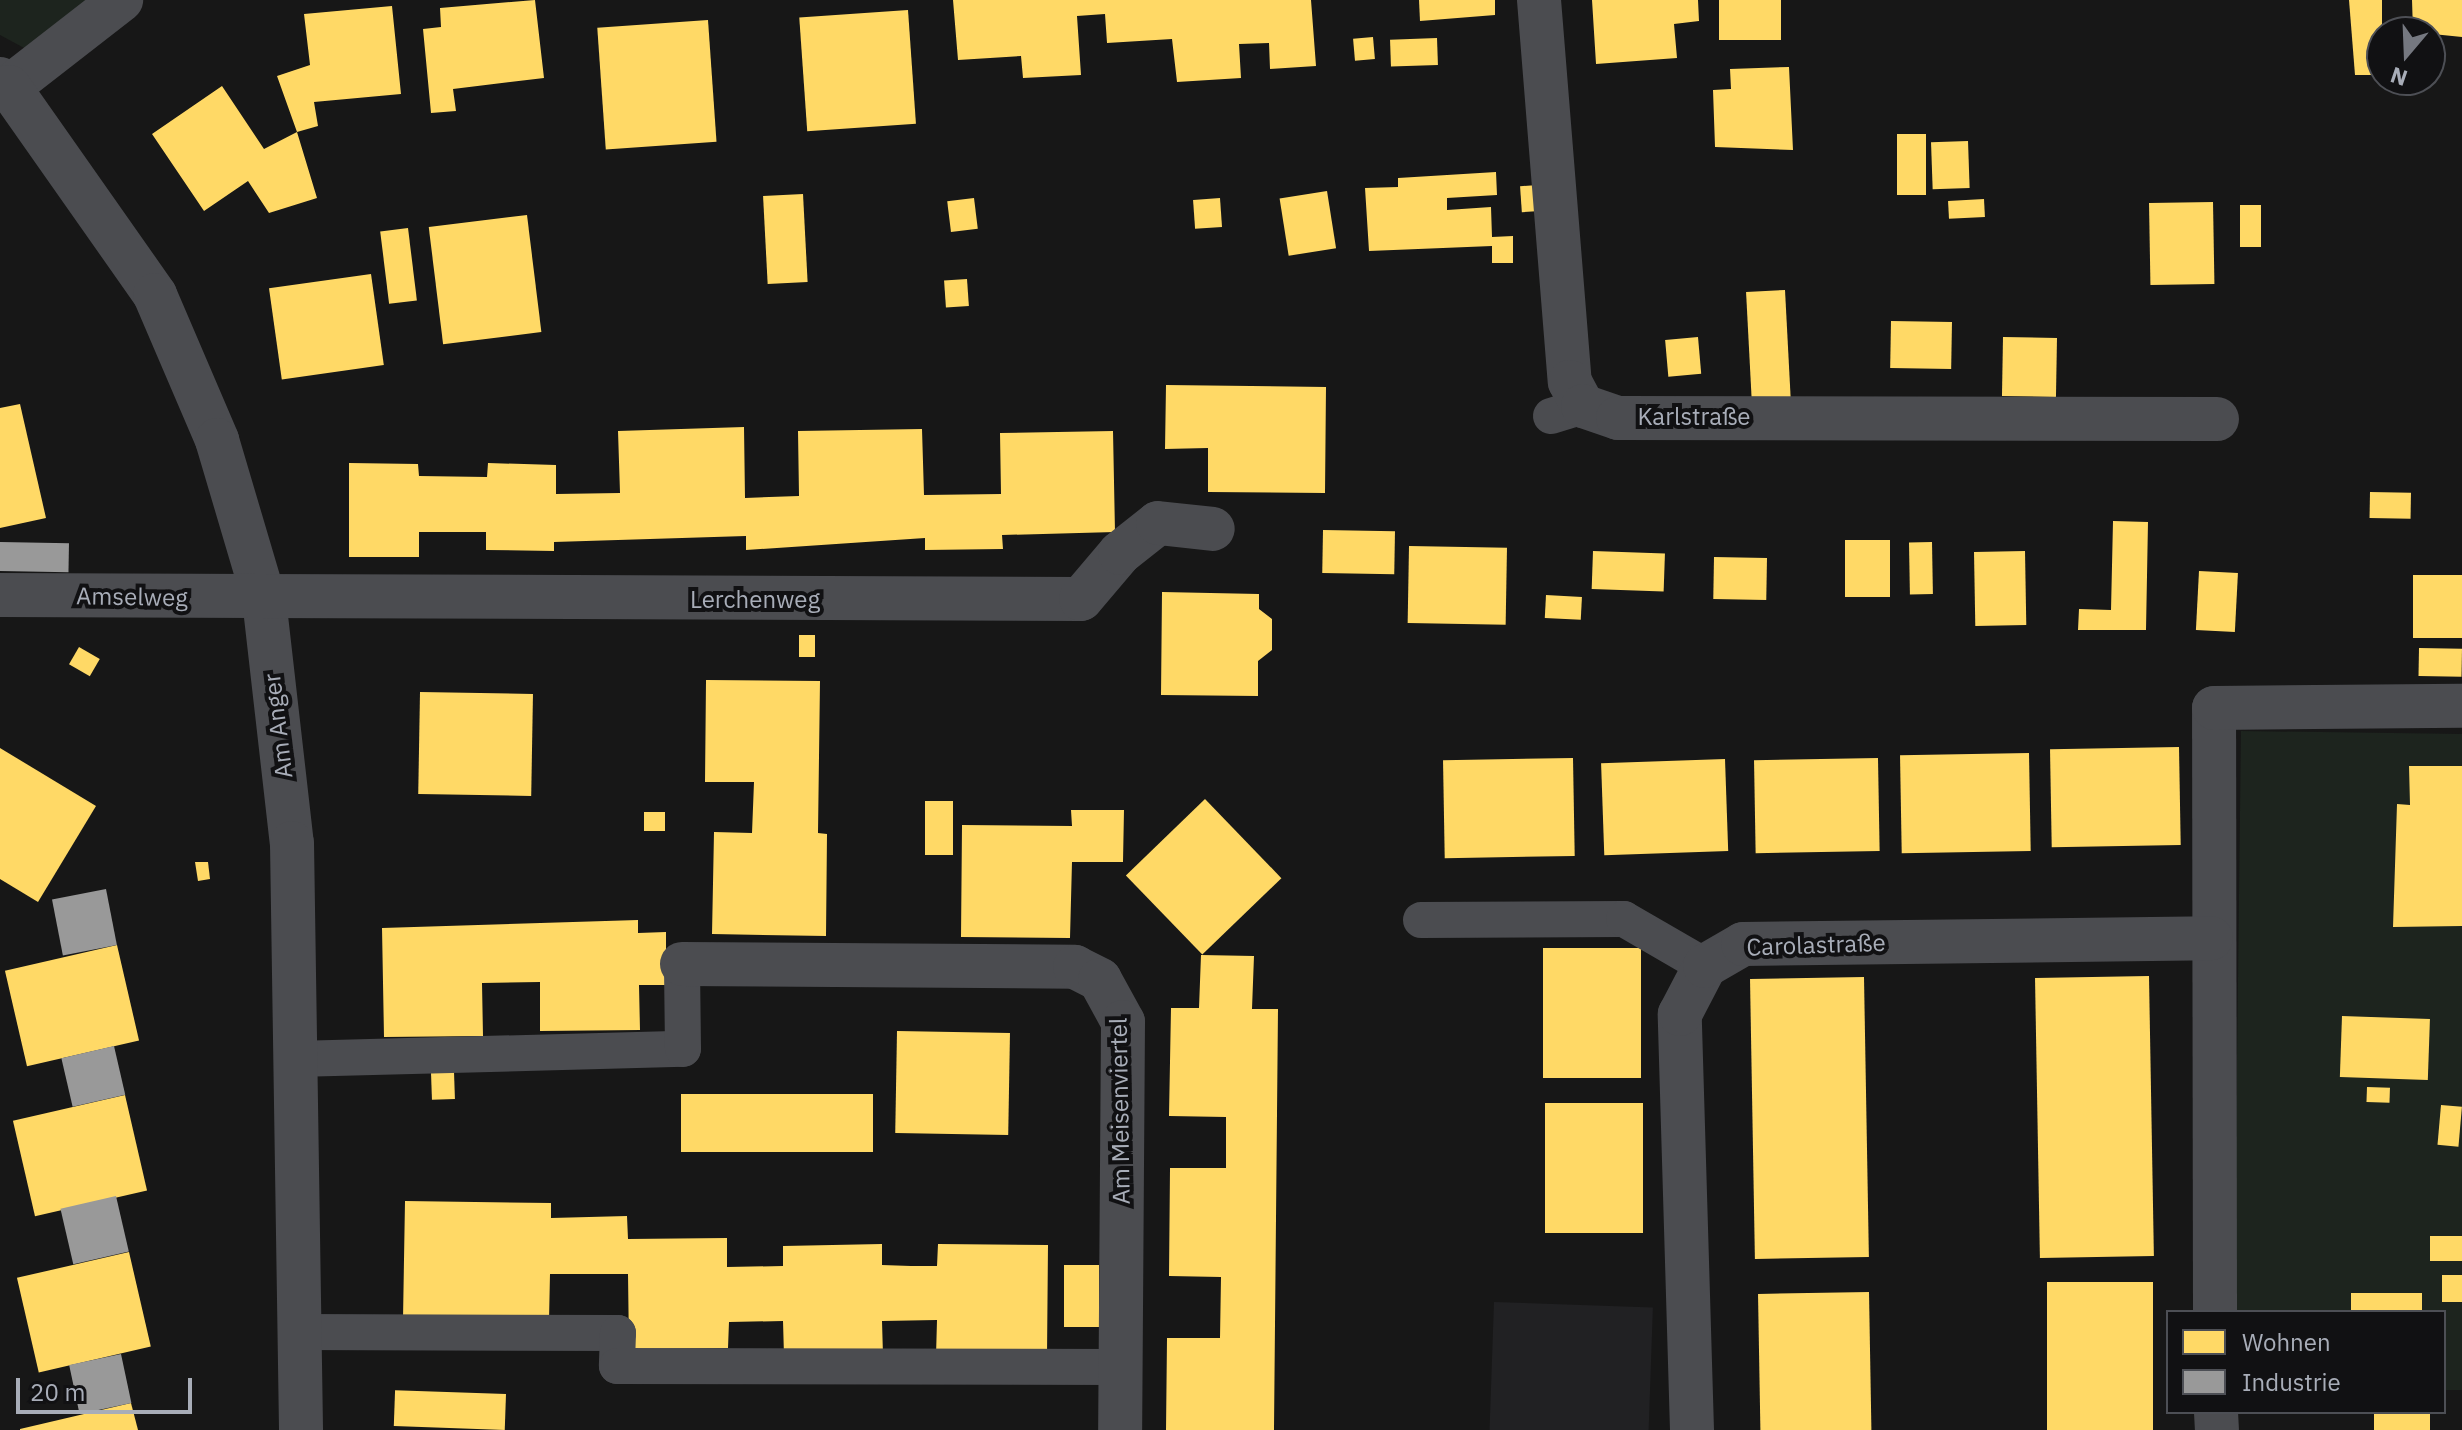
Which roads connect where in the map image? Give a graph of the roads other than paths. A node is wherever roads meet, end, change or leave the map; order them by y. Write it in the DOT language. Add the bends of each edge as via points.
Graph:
graph roads {
  1 [pos="121,0"];
  2 [pos="1539,0"];
  3 [pos="4,83"];
  4 [pos="2217,419"];
  5 [pos="1213,529"];
  6 [pos="0,595"];
  7 [pos="264,599"];
  8 [pos="2462,706"];
  9 [pos="1421,920"];
  10 [pos="2211,938"];
  11 [pos="682,964"];
  12 [pos="1705,966"];
  13 [pos="295,1059"];
  14 [pos="2215,1310"];
  15 [pos="299,1332"];
  16 [pos="1121,1367"];
  17 [pos="301,1430"];
  18 [pos="1120,1430"];
  19 [pos="1692,1430"];
  1 -- 3 [label="street"];
  2 -- 4 [label="street, Karlstraße" via="1570,382 1567,411 1618,418"];
  3 -- 7 [label="street, Am Anger" via="155,295 217,440"];
  5 -- 7 [label="street, Lerchenweg" via="1158,523 1120,553 1081,599"];
  6 -- 7 [label="street, Amselweg"];
  7 -- 13 [label="street, Am Anger" via="292,843"];
  8 -- 10 [label="street" via="2214,708"];
  9 -- 12 [label="lane" via="1624,919"];
  10 -- 12 [label="street, Carolastraße" via="1743,944"];
  10 -- 14 [label="street"];
  11 -- 13 [label="lane" via="683,1049"];
  11 -- 16 [label="street, Am Meisenviertel" via="1075,967 1100,980 1123,1022"];
  12 -- 19 [label="street" via="1680,1014"];
  13 -- 15 [label="street, Am Anger"];
  15 -- 16 [label="lane" via="618,1333 617,1366"];
  15 -- 17 [label="street, Am Anger"];
  16 -- 18 [label="street, Am Meisenviertel"];
}
